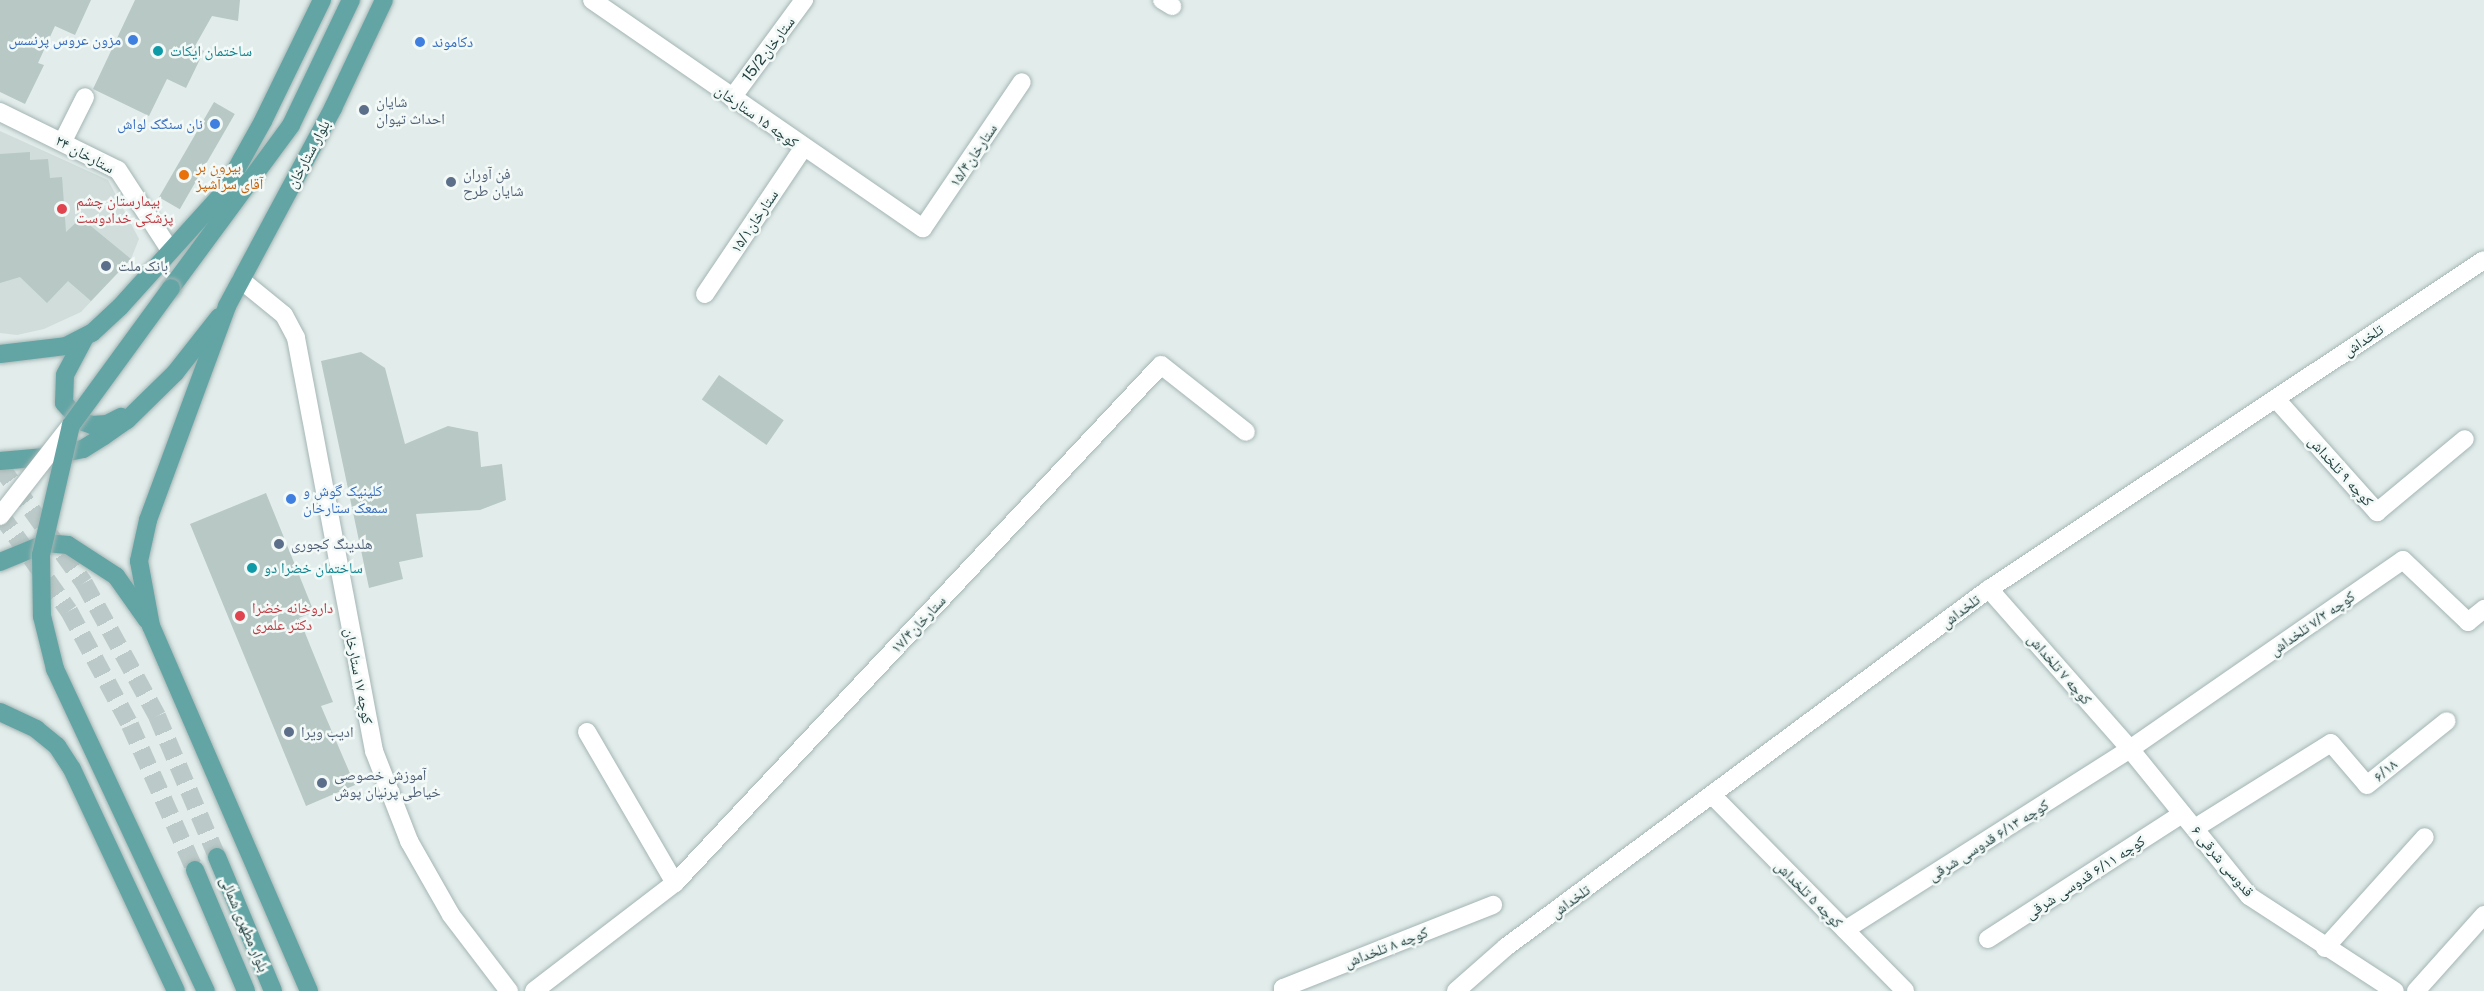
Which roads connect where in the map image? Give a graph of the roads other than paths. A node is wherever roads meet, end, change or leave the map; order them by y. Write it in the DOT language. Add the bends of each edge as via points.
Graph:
graph roads {
  1 [pos="322,0"];
  2 [pos="351,0"];
  3 [pos="384,0"];
  4 [pos="592,0"];
  5 [pos="804,0"];
  6 [pos="1022,82"];
  7 [pos="85,97"];
  8 [pos="732,98"];
  9 [pos="0,112"];
  10 [pos="63,141"];
  11 [pos="803,148"];
  12 [pos="923,228"];
  13 [pos="170,250"];
  14 [pos="2481,268"];
  15 [pos="241,280"];
  16 [pos="705,294"];
  17 [pos="227,306"];
  18 [pos="85,337"];
  19 [pos="0,354"];
  20 [pos="2276,399"];
  21 [pos="135,410"];
  22 [pos="71,425"];
  23 [pos="1246,432"];
  24 [pos="2465,439"];
  25 [pos="0,461"];
  26 [pos="0,516"];
  27 [pos="0,562"];
  28 [pos="1989,589"];
  29 [pos="2484,609"];
  30 [pos="151,626"];
  31 [pos="0,705"];
  32 [pos="0,712"];
  33 [pos="2447,721"];
  34 [pos="36,729"];
  35 [pos="587,732"];
  36 [pos="2130,749"];
  37 [pos="1714,797"];
  38 [pos="2182,814"];
  39 [pos="2195,828"];
  40 [pos="2425,837"];
  41 [pos="217,857"];
  42 [pos="195,870"];
  43 [pos="675,883"];
  44 [pos="1493,905"];
  45 [pos="2484,915"];
  46 [pos="1845,930"];
  47 [pos="1988,939"];
  48 [pos="2325,948"];
  49 [pos="176,991"];
  50 [pos="206,991"];
  51 [pos="246,991"];
  52 [pos="273,991"];
  53 [pos="309,991"];
  54 [pos="509,991"];
  55 [pos="534,991"];
  56 [pos="1283,991"];
  57 [pos="1456,991"];
  58 [pos="1905,991"];
  59 [pos="2395,991"];
  60 [pos="2416,991"];
  1 -- 13 [label="main road" via="223,193"];
  2 -- 22 [label="main road, بلوار ستارخان, bridge" via="291,125"];
  3 -- 15 [label="main road, بلوار ستارخان" via="333,108"];
  4 -- 8 [label="street, کوچه ۱۵ ستارخان"];
  5 -- 8 [label="street, ستارخان15/2"];
  6 -- 12 [label="street, ستارخان۱۵/۴"];
  7 -- 10 [label="street"];
  8 -- 11 [label="street, کوچه ۱۵ ستارخان"];
  9 -- 10 [label="street, ۲۴ ستارخان"];
  10 -- 13 [label="street, ۲۴ ستارخان" via="118,170"];
  11 -- 12 [label="street, کوچه ۱۵ ستارخان"];
  11 -- 16 [label="street, ستارخان۱۵/۱"];
  13 -- 18 [label="main road" via="120,307"];
  14 -- 20 [label="street, تلخداش"];
  15 -- 17 [label="main road, بلوار ستارخان"];
  15 -- 54 [label="street, کوچه ۱۷ ستارخان" via="284,315 297,338 374,751 409,841 451,915"];
  17 -- 21 [label="main road" via="175,373"];
  17 -- 30 [label="main road" via="141,543 139,561"];
  18 -- 19 [label="main road" via="66,346"];
  18 -- 21 [label="main road" via="65,375 64,403 80,421 92,425 107,424"];
  20 -- 24 [label="street, کوچه ۹ تلخداش" via="2377,512"];
  20 -- 28 [label="street, تلخداش"];
  21 -- 25 [label="main road" via="127,420 83,448 45,457"];
  22 -- 26 [label="street, bridge"];
  22 -- 50 [label="main road, bridge" via="41,555 42,616 47,644"];
  23 -- 43 [label="street, ستارخان۱۷/۴" via="1161,364"];
  27 -- 30 [label="main road" via="46,543 68,545 116,576"];
  28 -- 36 [label="street, کوچه ۷ تلخداش"];
  28 -- 37 [label="street, تلخداش"];
  29 -- 36 [label="street, کوچه ۷/۲ تلخداش" via="2468,622 2403,560"];
  30 -- 53 [label="main road"];
  31 -- 34 [label="main road"];
  32 -- 34 [label="main road"];
  33 -- 39 [label="street, ۶/۱۸" via="2367,785 2331,743"];
  34 -- 49 [label="main road" via="57,746 90,802"];
  35 -- 43 [label="street"];
  36 -- 38 [label="street, قدوسی شرقی ۶"];
  36 -- 46 [label="street, کوچه ۶/۱۳ قدوسی شرقی"];
  37 -- 46 [label="street, کوچه ۵ تلخداش"];
  37 -- 57 [label="street, تلخداش" via="1506,947"];
  38 -- 39 [label="street, قدوسی شرقی ۶"];
  38 -- 47 [label="street, کوچه ۶/۱۱ قدوسی شرقی"];
  39 -- 48 [label="street, قدوسی شرقی ۶" via="2249,896"];
  40 -- 48 [label="street"];
  41 -- 52 [label="main road, بلوار مطهرى شمالى"];
  42 -- 51 [label="main road, بلوار مطهرى شمالى"];
  43 -- 55 [label="street, ستارخان۱۷/۴"];
  44 -- 56 [label="street, کوچه ۸ تلخداش"];
  45 -- 60 [label="street"];
  46 -- 58 [label="street, کوچه ۵ تلخداش"];
  48 -- 59 [label="street, قدوسی شرقی ۶"];
}
